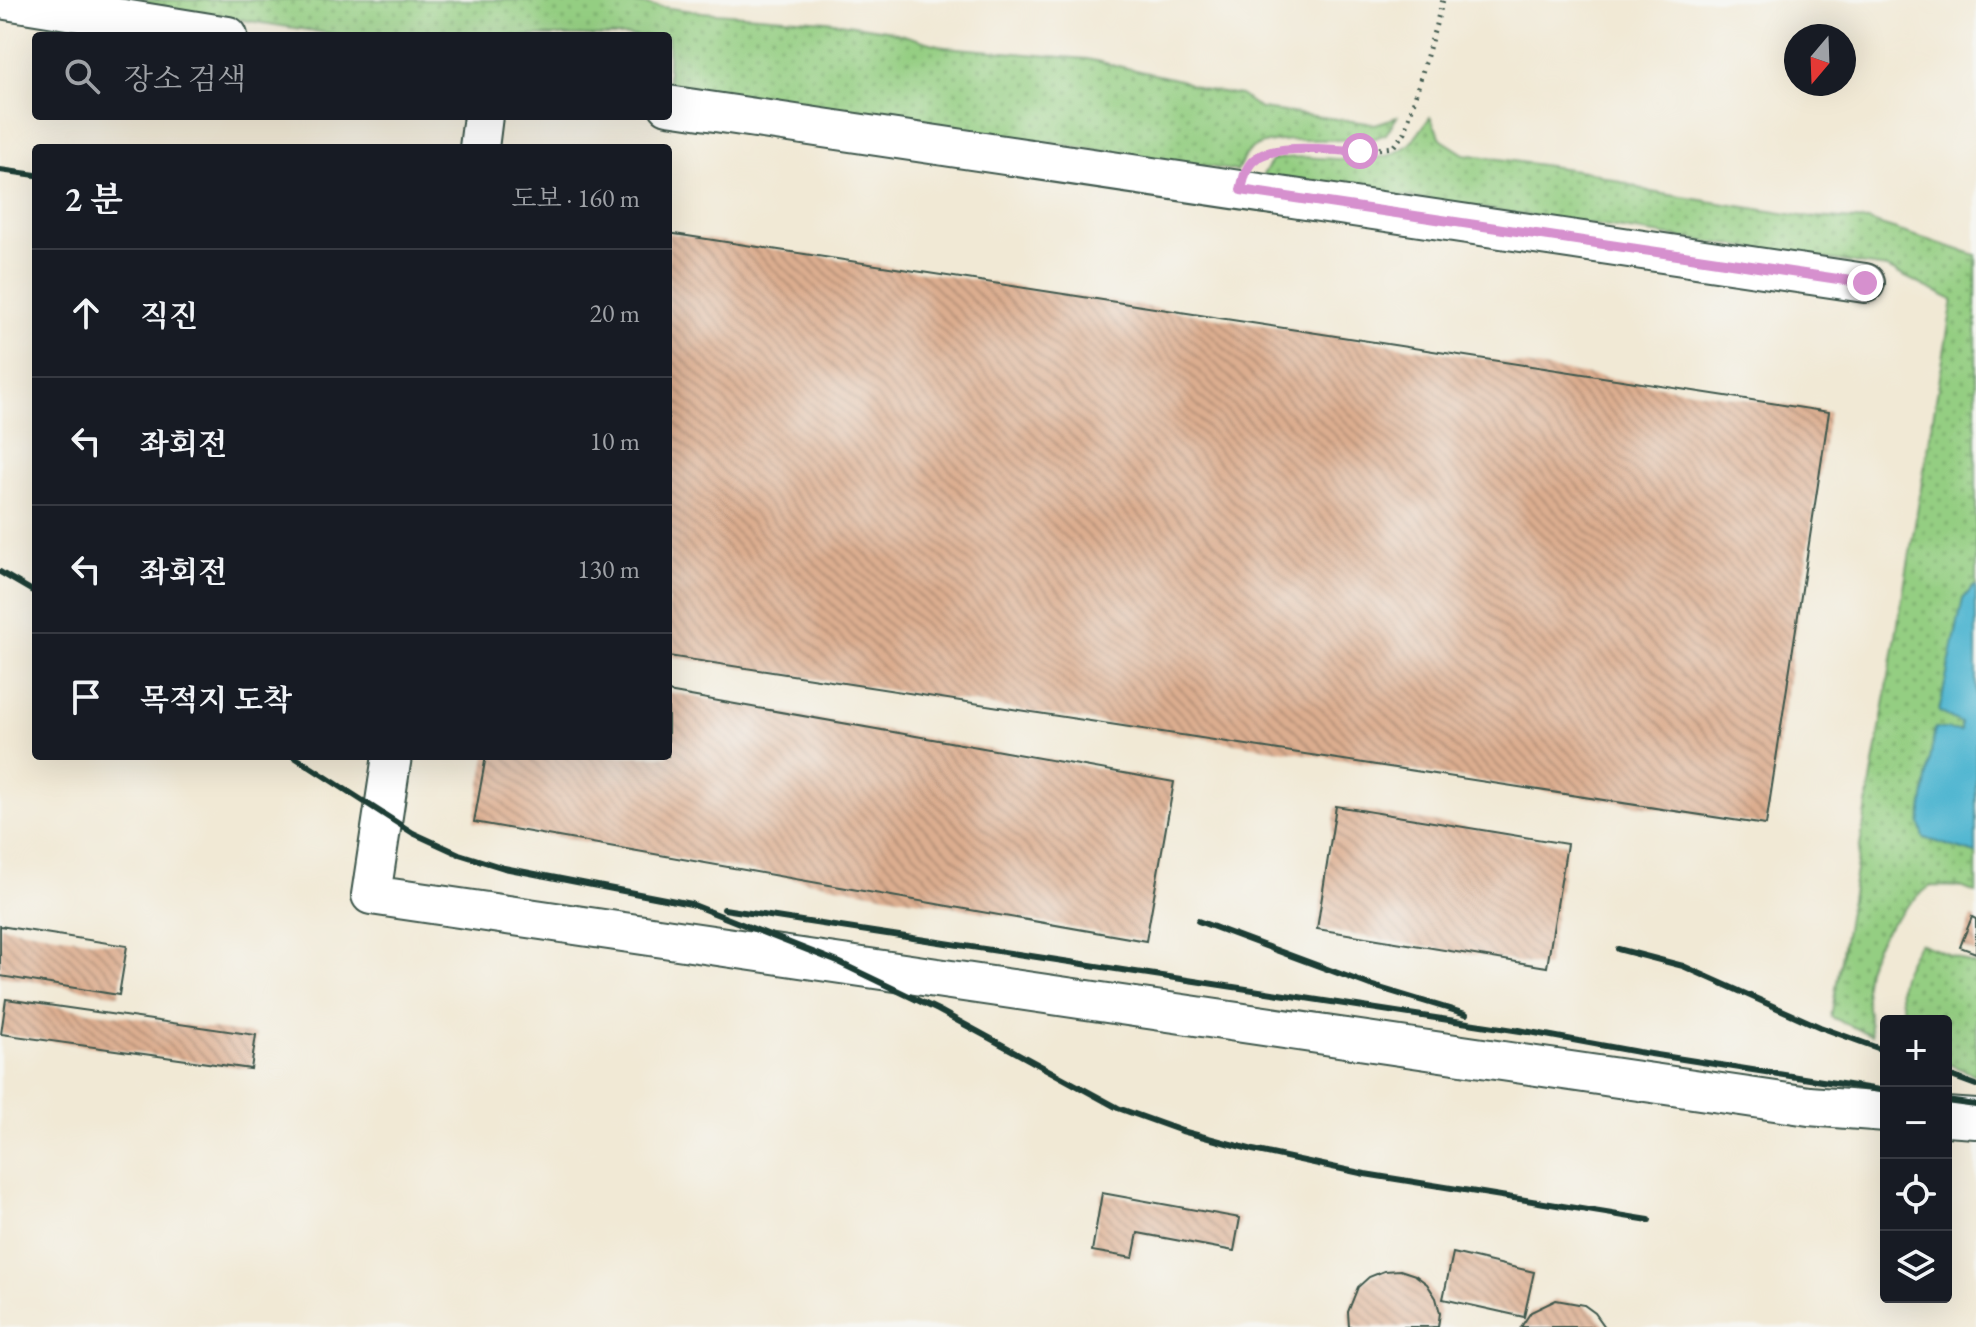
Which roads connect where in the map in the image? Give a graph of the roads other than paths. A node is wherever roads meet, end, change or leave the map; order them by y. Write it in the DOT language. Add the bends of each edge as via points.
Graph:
graph roads {
  1 [pos="6,0"];
  2 [pos="203,32"];
  3 [pos="672,106"];
  4 [pos="482,120"];
  5 [pos="480,144"];
  6 [pos="1865,283"];
  7 [pos="391,760"];
  8 [pos="1880,1112"];
  9 [pos="1952,1117"];
  10 [pos="1976,1119"];
  1 -- 2 [label="street"];
  3 -- 6 [label="street"];
  4 -- 5 [label="street"];
  7 -- 8 [label="street" via="371,895 1809,1106"];
  9 -- 10 [label="street"];
}
